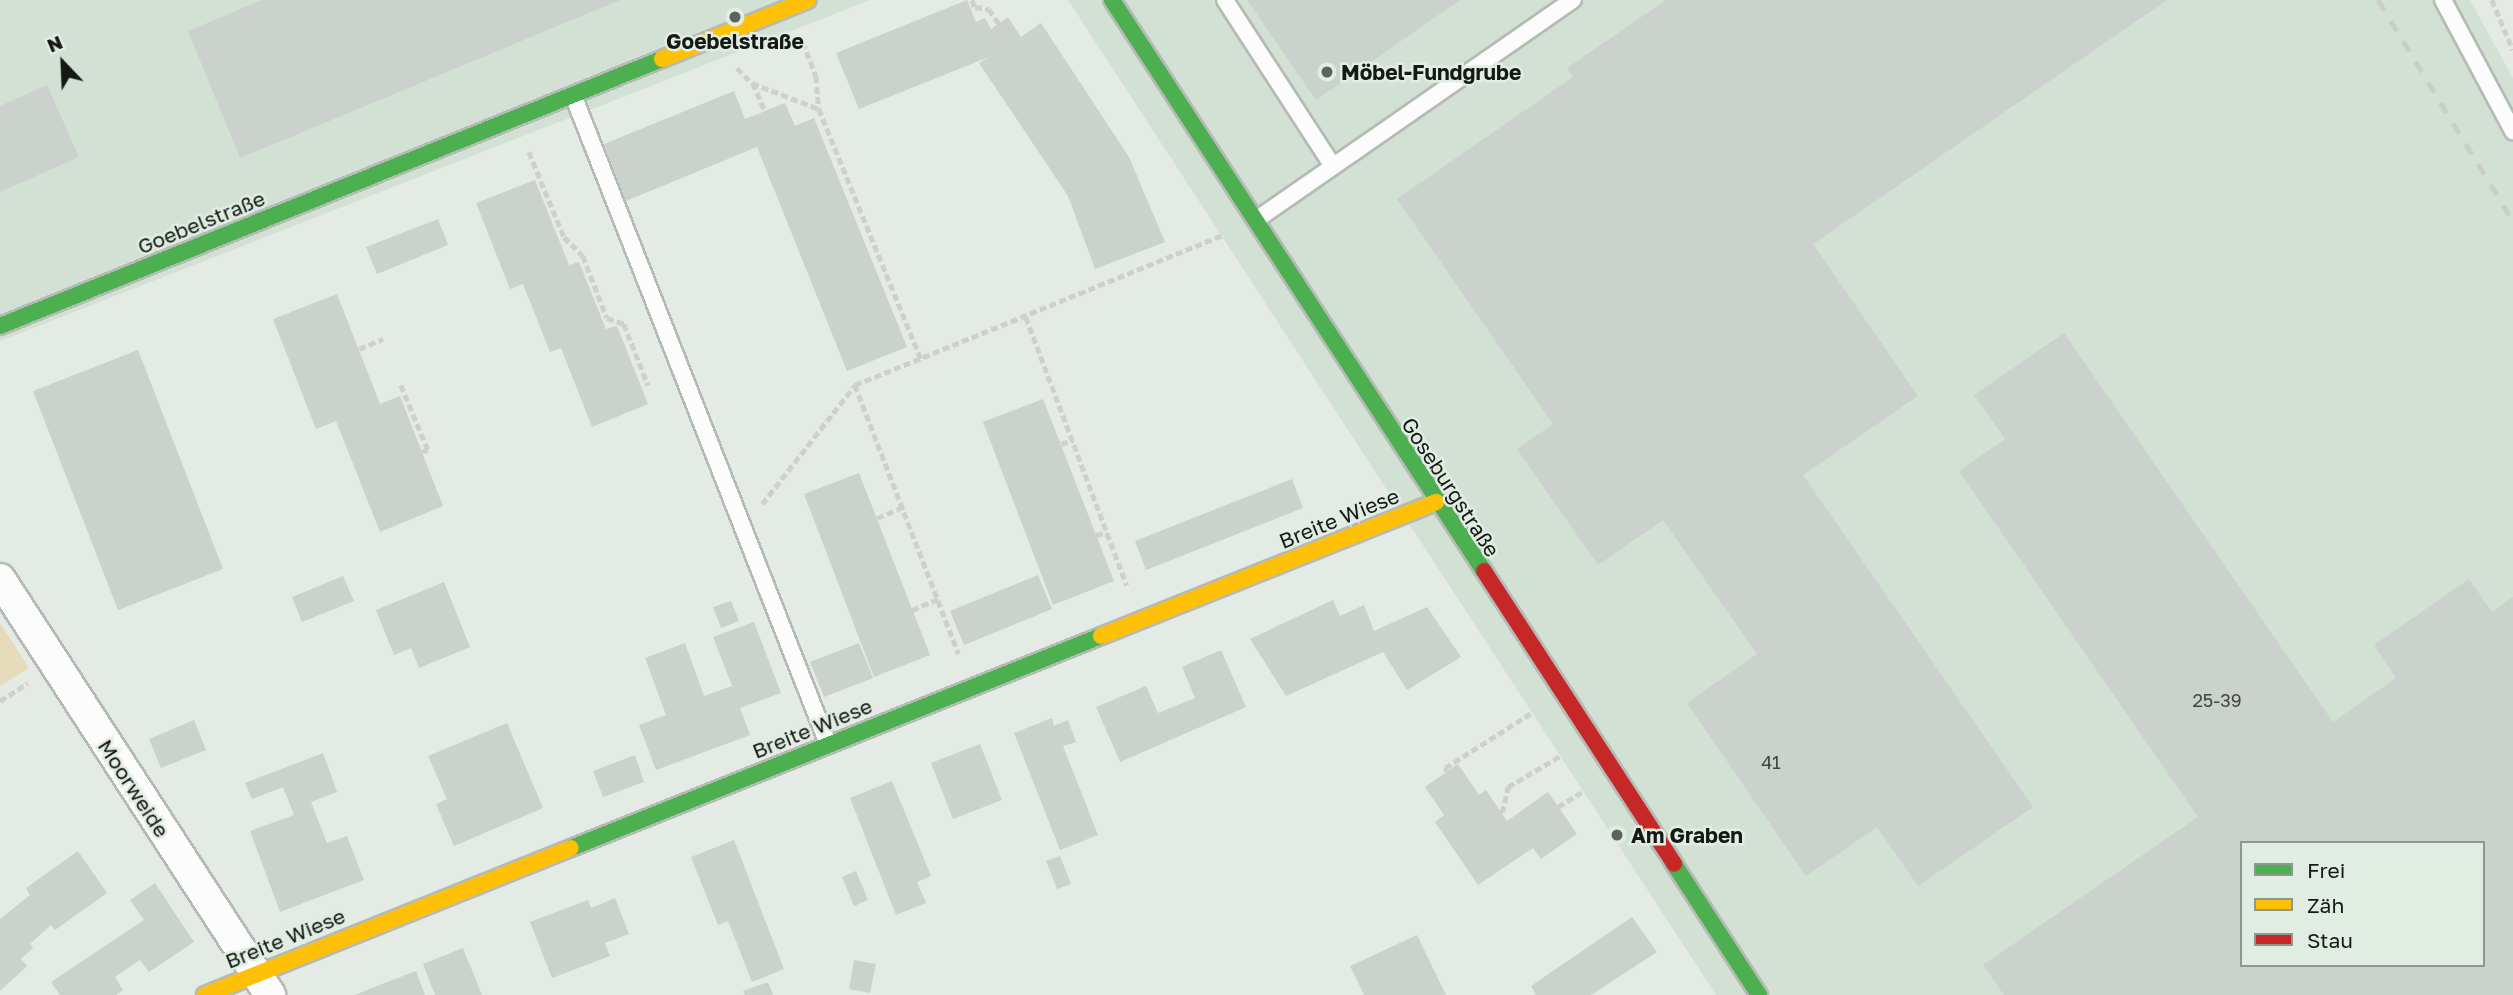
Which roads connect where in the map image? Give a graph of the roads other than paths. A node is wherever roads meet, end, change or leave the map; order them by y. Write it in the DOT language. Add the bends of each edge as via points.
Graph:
graph roads {
  1 [pos="808,0"];
  2 [pos="1112,0"];
  3 [pos="1225,0"];
  4 [pos="1573,0"];
  5 [pos="2443,0"];
  6 [pos="573,95"];
  7 [pos="2513,131"];
  8 [pos="1333,166"];
  9 [pos="1255,221"];
  10 [pos="0,326"];
  11 [pos="1436,502"];
  12 [pos="0,579"];
  13 [pos="828,744"];
  14 [pos="262,984"];
  15 [pos="205,995"];
  16 [pos="1759,995"];
  1 -- 6 [label="street, Goebelstraße"];
  2 -- 9 [label="street, Goseburgstraße"];
  3 -- 8 [label="lane"];
  4 -- 8 [label="lane"];
  5 -- 7 [label="lane"];
  6 -- 10 [label="street, Goebelstraße"];
  6 -- 13 [label="lane"];
  8 -- 9 [label="lane"];
  9 -- 11 [label="street, Goseburgstraße"];
  11 -- 13 [label="street, Breite Wiese"];
  11 -- 16 [label="street, Goseburgstraße"];
  12 -- 14 [label="street, Moorweide"];
  13 -- 14 [label="street, Breite Wiese"];
  14 -- 15 [label="street, Breite Wiese"];
}
